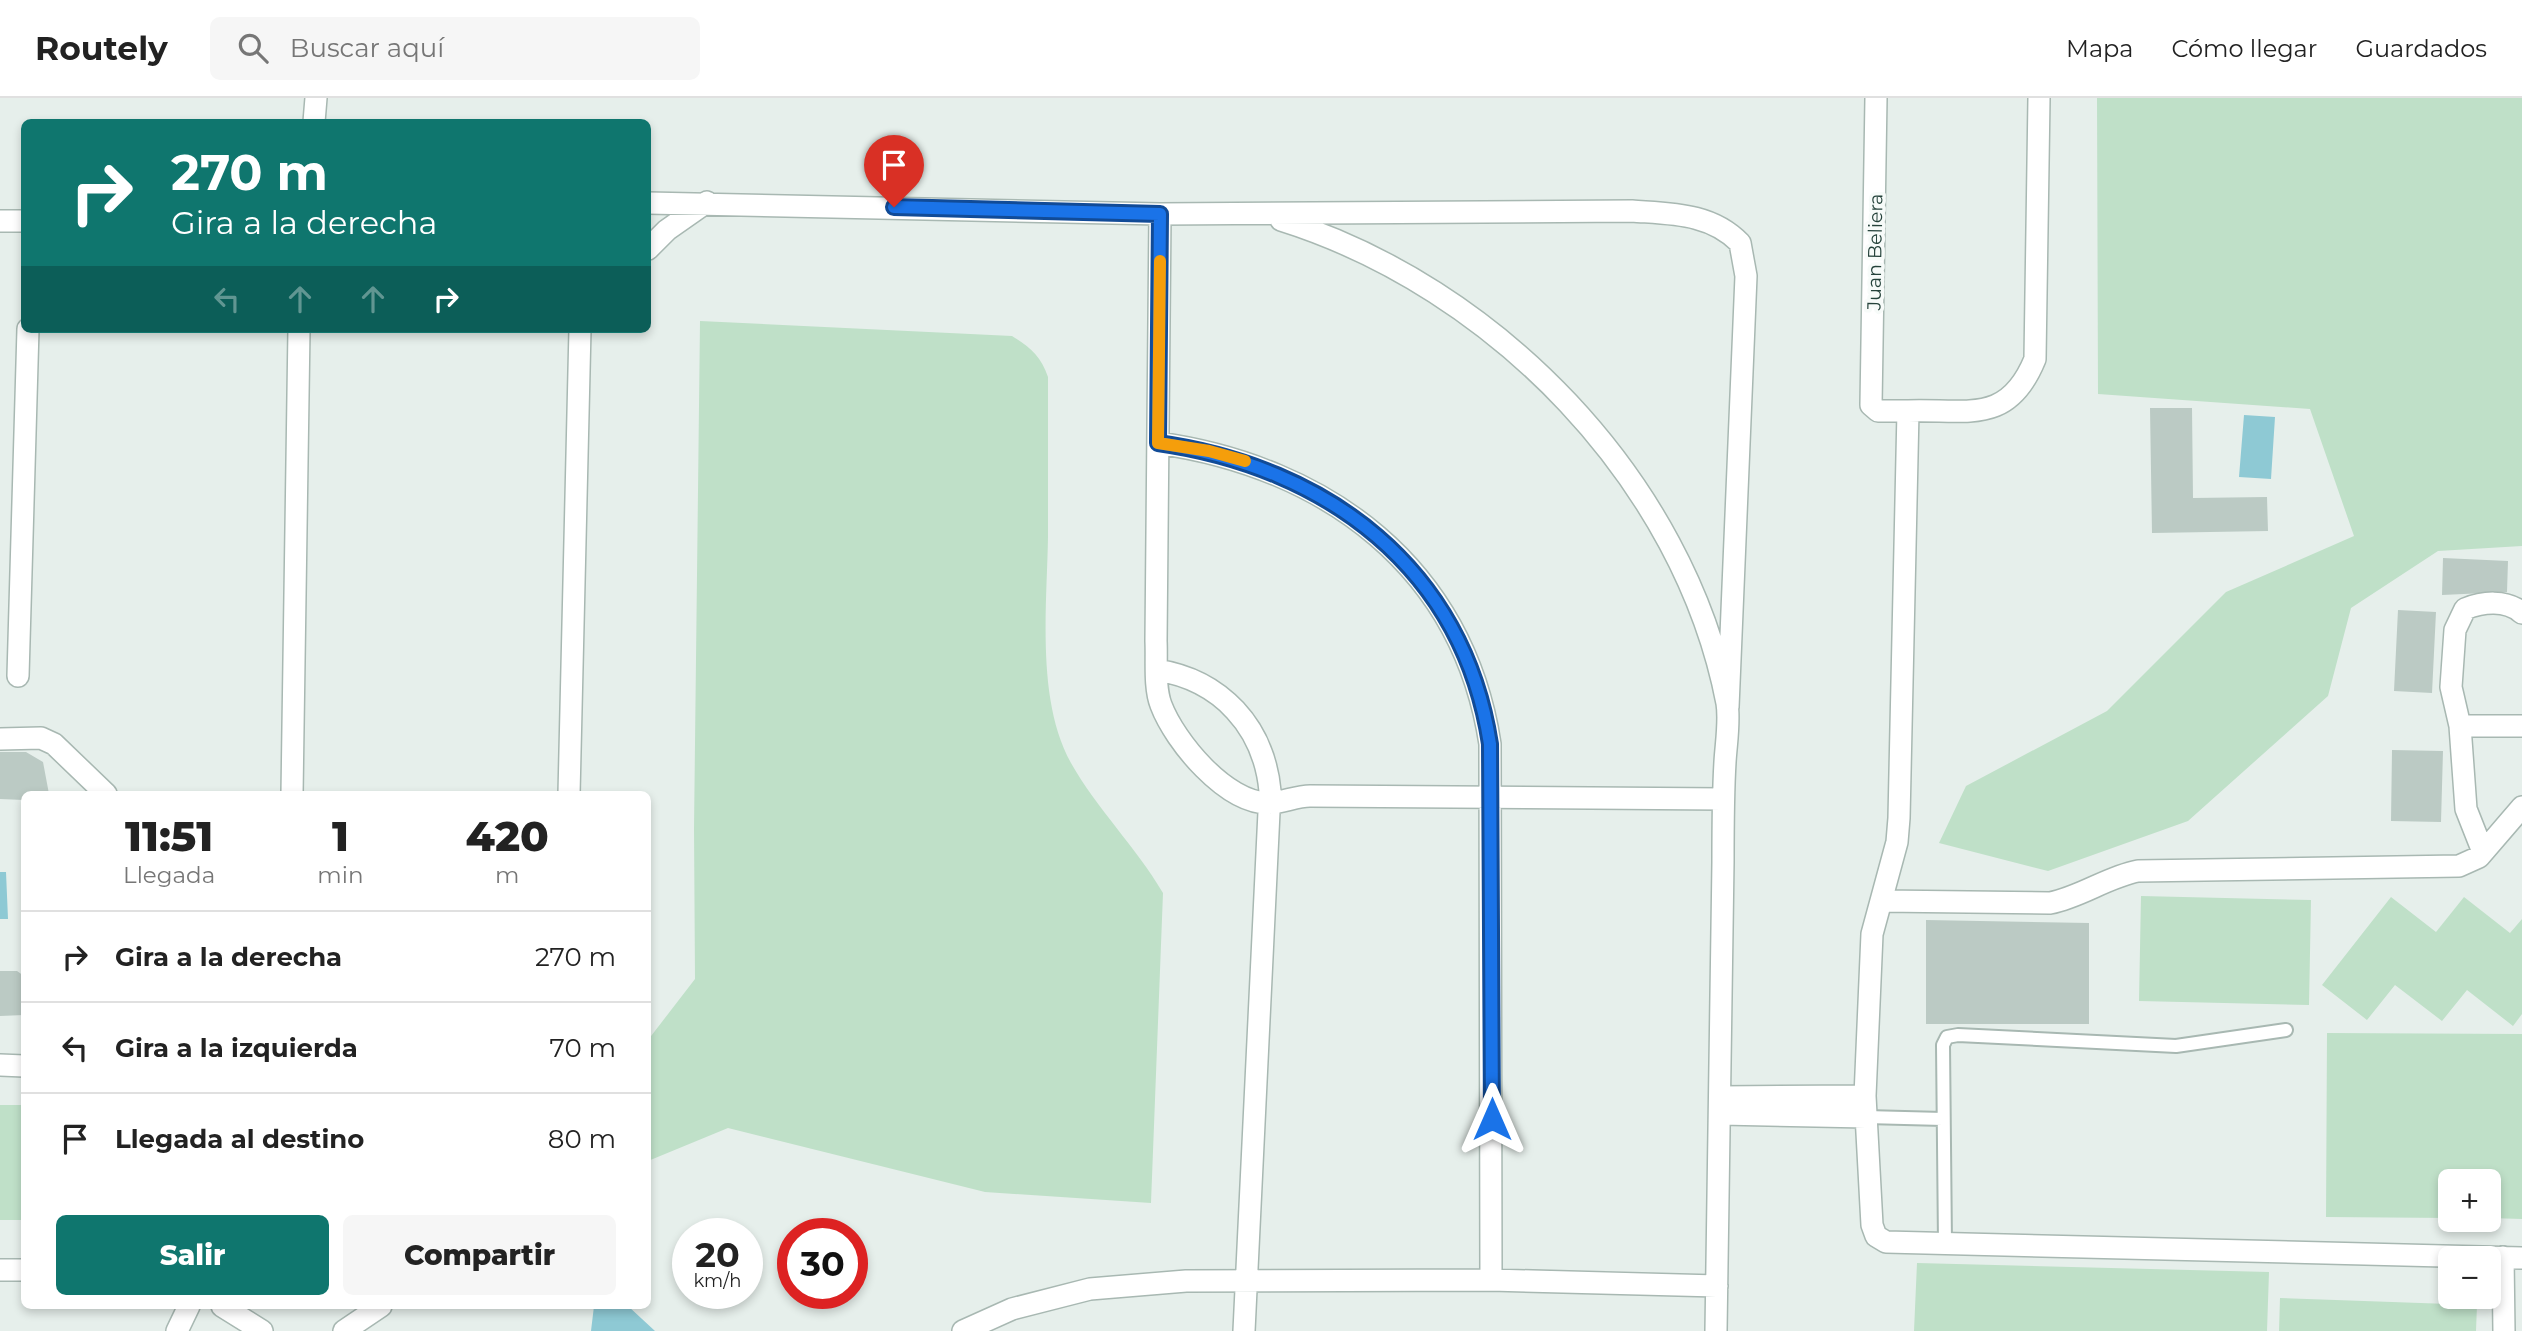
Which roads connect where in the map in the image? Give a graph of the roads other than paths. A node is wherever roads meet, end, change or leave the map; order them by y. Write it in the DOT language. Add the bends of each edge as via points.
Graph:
graph roads {
  1 [pos="316,98"];
  2 [pos="1876,98"];
  3 [pos="2039,98"];
  4 [pos="314,119"];
  5 [pos="651,202"];
  6 [pos="707,202"];
  7 [pos="1160,214"];
  8 [pos="1262,215"];
  9 [pos="0,221"];
  10 [pos="21,221"];
  11 [pos="651,245"];
  12 [pos="28,333"];
  13 [pos="299,333"];
  14 [pos="582,333"];
  15 [pos="1908,411"];
  16 [pos="1158,443"];
  17 [pos="2522,613"];
  18 [pos="1157,670"];
  19 [pos="18,676"];
  20 [pos="1728,707"];
  21 [pos="2460,726"];
  22 [pos="2522,726"];
  23 [pos="0,738"];
  24 [pos="103,791"];
  25 [pos="292,791"];
  26 [pos="569,791"];
  27 [pos="1492,796"];
  28 [pos="1723,799"];
  29 [pos="1269,803"];
  30 [pos="2522,807"];
  31 [pos="2483,852"];
  32 [pos="1881,901"];
  33 [pos="2286,1030"];
  34 [pos="0,1065"];
  35 [pos="21,1066"];
  36 [pos="1721,1105"];
  37 [pos="1866,1107"];
  38 [pos="1943,1119"];
  39 [pos="1945,1244"];
  40 [pos="2512,1258"];
  41 [pos="0,1270"];
  42 [pos="21,1270"];
  43 [pos="1244,1280"];
  44 [pos="1491,1280"];
  45 [pos="1717,1286"];
  46 [pos="188,1309"];
  47 [pos="227,1309"];
  48 [pos="377,1309"];
  49 [pos="177,1331"];
  50 [pos="262,1331"];
  51 [pos="344,1331"];
  52 [pos="963,1331"];
  53 [pos="1244,1331"];
  54 [pos="1716,1331"];
  55 [pos="2504,1331"];
  1 -- 4 [label="street"];
  2 -- 15 [label="street, Juan Beliera" via="1871,405 1878,411"];
  3 -- 15 [label="street" via="2035,359 2010,400 1996,408"];
  5 -- 6 [label="street"];
  6 -- 7 [label="street"];
  6 -- 11 [label="street"];
  7 -- 8 [label="street"];
  7 -- 16 [label="street"];
  8 -- 20 [label="street" via="1350,245 1420,283 1512,350 1562,398 1643,498 1671,547 1714,651"];
  8 -- 20 [label="street" via="1632,211 1684,215 1728,230 1740,243 1746,276"];
  9 -- 10 [label="street"];
  12 -- 19 [label="street"];
  13 -- 25 [label="street"];
  14 -- 26 [label="street"];
  15 -- 32 [label="street" via="1899,818"];
  16 -- 18 [label="street"];
  16 -- 27 [label="street" via="1209,451 1259,466 1356,517 1391,548 1427,592 1469,662 1485,708"];
  17 -- 21 [label="street" via="2504,604 2480,603 2465,609 2455,630 2451,687"];
  18 -- 29 [label="street" via="1160,703 1190,751 1229,789"];
  18 -- 29 [label="street" via="1186,674 1232,707 1253,734 1268,771"];
  20 -- 28 [label="street"];
  21 -- 22 [label="street"];
  21 -- 31 [label="street" via="2466,809"];
  23 -- 24 [label="street" via="41,738 54,744"];
  27 -- 28 [label="street"];
  27 -- 29 [label="street" via="1298,796"];
  27 -- 44 [label="street"];
  28 -- 36 [label="street"];
  29 -- 43 [label="street"];
  30 -- 31 [label="street"];
  31 -- 32 [label="street" via="2459,866 2138,871 2050,903"];
  32 -- 37 [label="street" via="1872,934"];
  33 -- 38 [label="lane" via="2176,1046 1947,1037 1943,1045"];
  34 -- 35 [label="street"];
  36 -- 37 [label="street"];
  36 -- 45 [label="street"];
  37 -- 38 [label="lane"];
  37 -- 39 [label="street" via="1871,1225 1876,1236 1886,1242"];
  38 -- 39 [label="lane"];
  39 -- 40 [label="street"];
  40 -- 55 [label="street"];
  41 -- 42 [label="street"];
  43 -- 44 [label="street"];
  43 -- 52 [label="street" via="1090,1289 1012,1309"];
  43 -- 53 [label="street"];
  44 -- 45 [label="street"];
  45 -- 54 [label="street"];
  46 -- 49 [label="street"];
  47 -- 50 [label="street"];
  48 -- 51 [label="street"];
}
